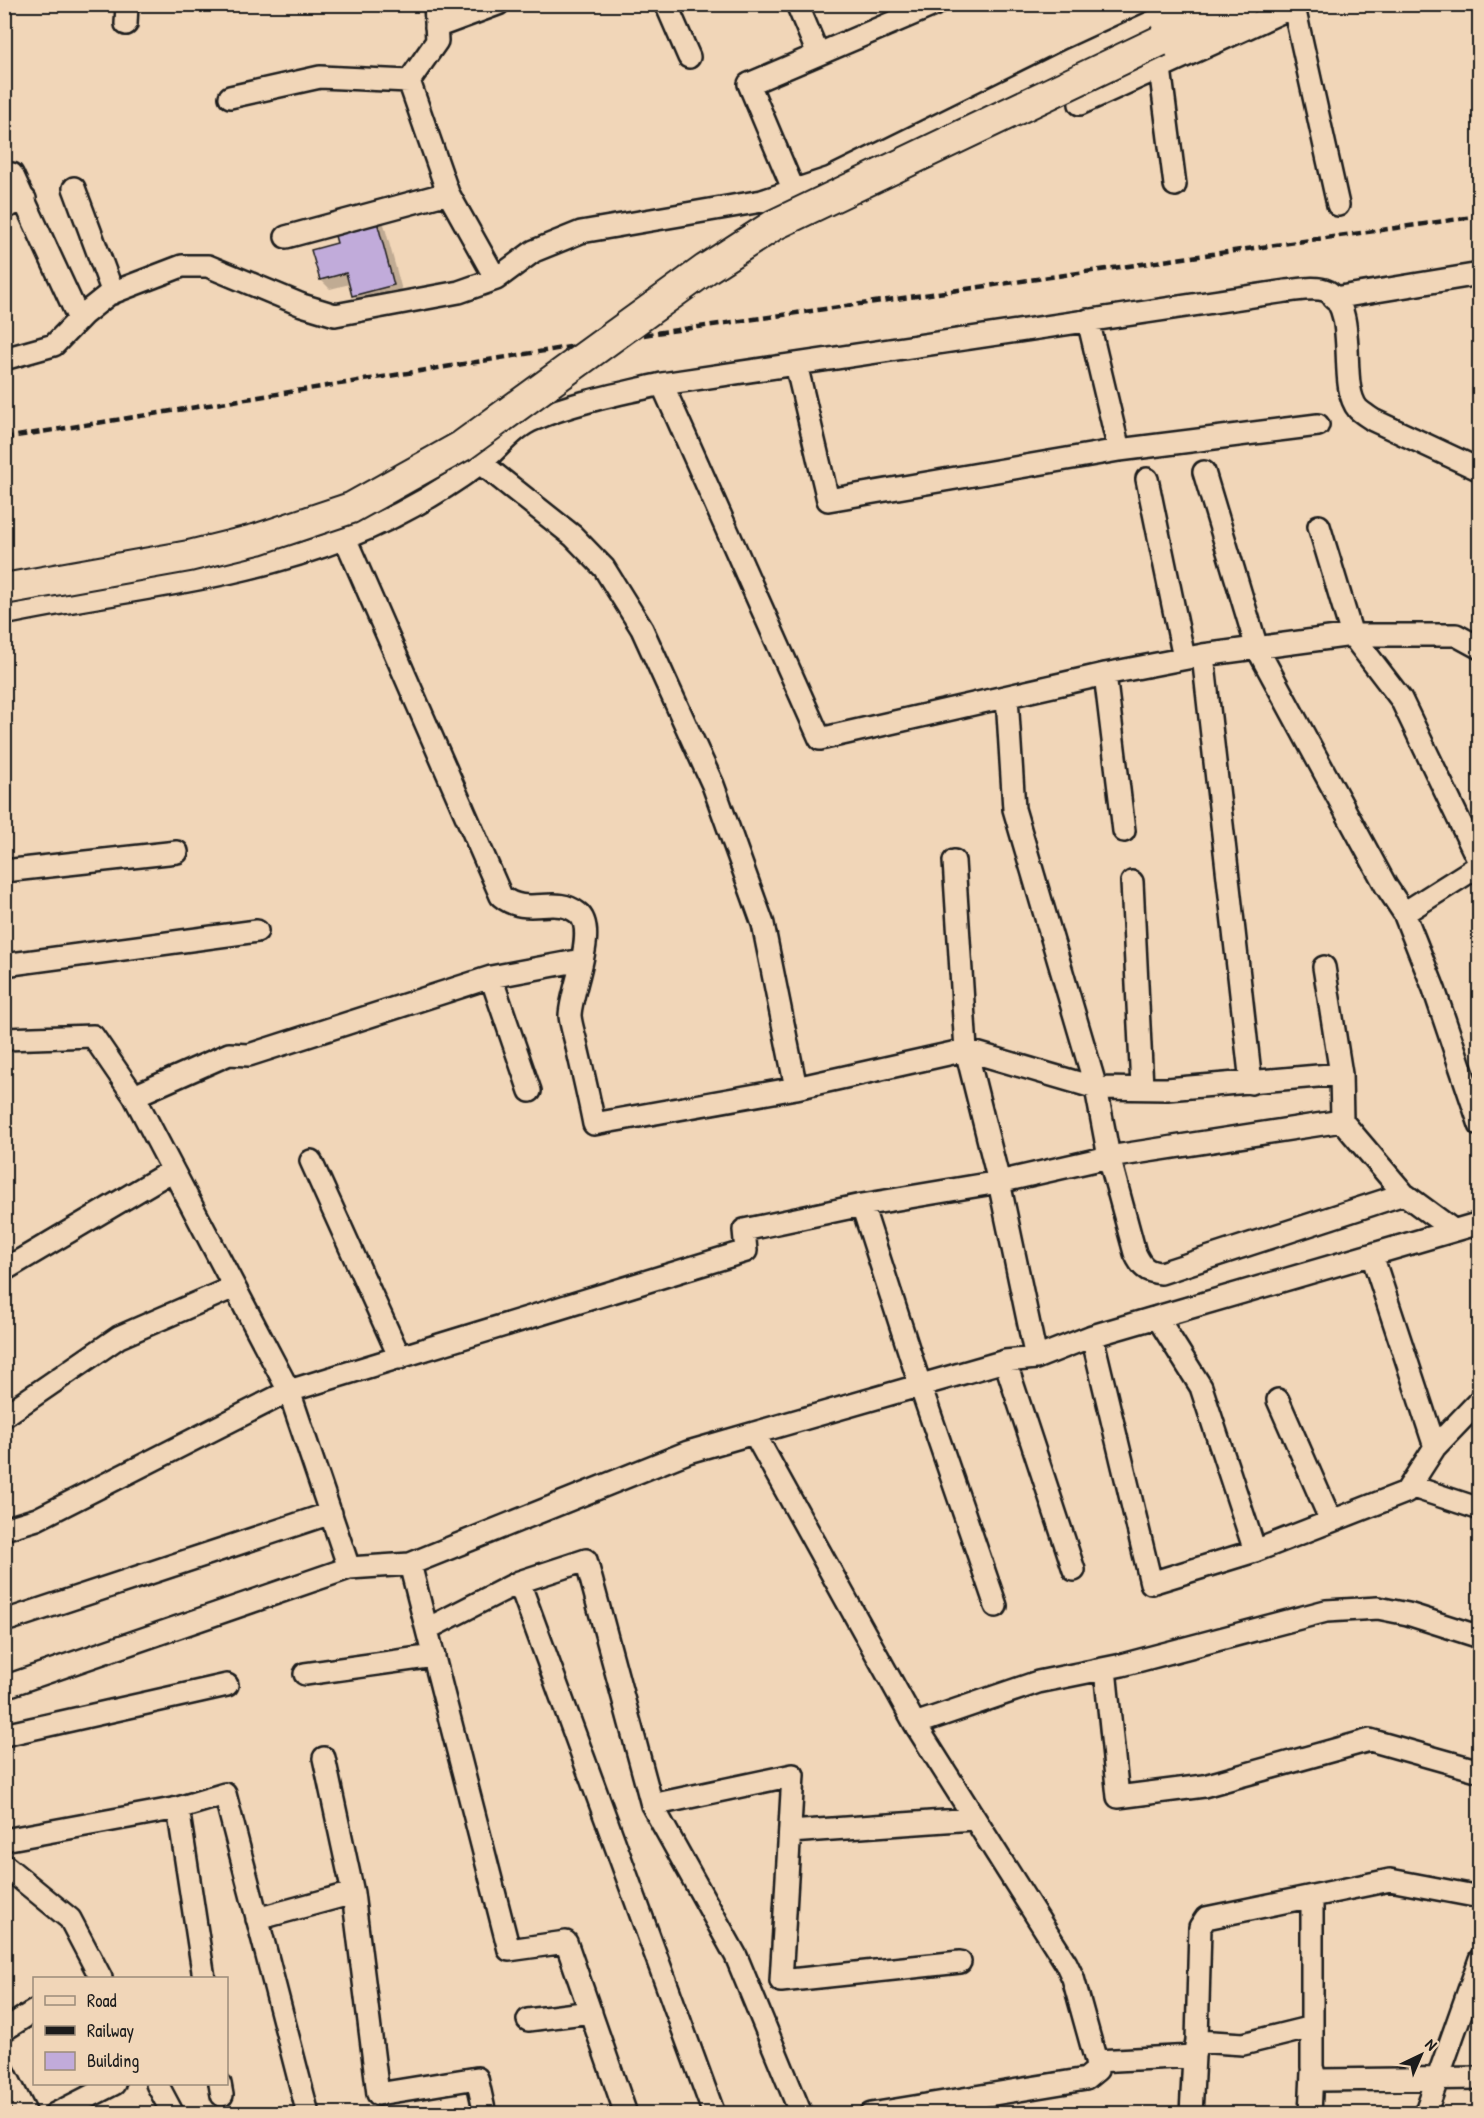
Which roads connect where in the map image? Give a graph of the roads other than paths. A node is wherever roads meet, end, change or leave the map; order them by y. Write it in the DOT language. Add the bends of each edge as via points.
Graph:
graph roads {
  1 [pos="435,4"];
  2 [pos="498,4"];
  3 [pos="666,4"];
  4 [pos="797,4"];
  5 [pos="936,4"];
  6 [pos="1191,4"];
  7 [pos="1242,4"];
  8 [pos="1296,6"];
  9 [pos="436,27"];
  10 [pos="818,54"];
  11 [pos="1160,54"];
  12 [pos="689,57"];
  13 [pos="409,81"];
  14 [pos="230,97"];
  15 [pos="1080,104"];
  16 [pos="12,174"];
  17 [pos="1175,184"];
  18 [pos="74,188"];
  19 [pos="794,191"];
  20 [pos="448,193"];
  21 [pos="25,199"];
  22 [pos="1338,205"];
  23 [pos="4,208"];
  24 [pos="286,237"];
  25 [pos="1479,274"];
  26 [pos="496,279"];
  27 [pos="113,293"];
  28 [pos="1334,298"];
  29 [pos="79,319"];
  30 [pos="1088,320"];
  31 [pos="4,359"];
  32 [pos="796,364"];
  33 [pos="662,384"];
  34 [pos="1318,425"];
  35 [pos="1119,450"];
  36 [pos="481,463"];
  37 [pos="1479,470"];
  38 [pos="1204,472"];
  39 [pos="1147,479"];
  40 [pos="1319,526"];
  41 [pos="345,538"];
  42 [pos="4,589"];
  43 [pos="4,614"];
  44 [pos="1352,635"];
  45 [pos="1257,648"];
  46 [pos="1479,648"];
  47 [pos="1193,657"];
  48 [pos="1105,674"];
  49 [pos="1007,697"];
  50 [pos="1124,831"];
  51 [pos="177,852"];
  52 [pos="954,861"];
  53 [pos="1479,864"];
  54 [pos="4,871"];
  55 [pos="1132,882"];
  56 [pos="1404,913"];
  57 [pos="257,931"];
  58 [pos="582,960"];
  59 [pos="4,965"];
  60 [pos="1324,967"];
  61 [pos="491,977"];
  62 [pos="4,1039"];
  63 [pos="966,1050"];
  64 [pos="1341,1074"];
  65 [pos="1251,1083"];
  66 [pos="1142,1087"];
  67 [pos="796,1088"];
  68 [pos="1096,1088"];
  69 [pos="530,1091"];
  70 [pos="134,1096"];
  71 [pos="1342,1121"];
  72 [pos="1479,1125"];
  73 [pos="1109,1156"];
  74 [pos="311,1161"];
  75 [pos="173,1170"];
  76 [pos="999,1182"];
  77 [pos="1404,1194"];
  78 [pos="862,1205"];
  79 [pos="1479,1223"];
  80 [pos="1453,1230"];
  81 [pos="1372,1255"];
  82 [pos="4,1270"];
  83 [pos="234,1287"];
  84 [pos="1157,1317"];
  85 [pos="1092,1336"];
  86 [pos="400,1358"];
  87 [pos="1036,1358"];
  88 [pos="1005,1361"];
  89 [pos="920,1385"];
  90 [pos="290,1392"];
  91 [pos="1278,1400"];
  92 [pos="1479,1400"];
  93 [pos="4,1416"];
  94 [pos="754,1433"];
  95 [pos="1435,1447"];
  96 [pos="1410,1486"];
  97 [pos="1479,1509"];
  98 [pos="331,1513"];
  99 [pos="1331,1521"];
  100 [pos="4,1529"];
  101 [pos="1254,1551"];
  102 [pos="410,1564"];
  103 [pos="349,1568"];
  104 [pos="1074,1570"];
  105 [pos="519,1582"];
  106 [pos="996,1606"];
  107 [pos="11,1619"];
  108 [pos="427,1629"];
  109 [pos="1479,1637"];
  110 [pos="434,1656"];
  111 [pos="1105,1669"];
  112 [pos="305,1674"];
  113 [pos="227,1685"];
  114 [pos="4,1687"];
  115 [pos="915,1724"];
  116 [pos="4,1735"];
  117 [pos="324,1758"];
  118 [pos="1479,1771"];
  119 [pos="652,1805"];
  120 [pos="178,1808"];
  121 [pos="973,1819"];
  122 [pos="790,1832"];
  123 [pos="4,1840"];
  124 [pos="4,1865"];
  125 [pos="353,1893"];
  126 [pos="1479,1897"];
  127 [pos="1312,1898"];
  128 [pos="257,1919"];
  129 [pos="1479,1959"];
  130 [pos="960,1962"];
  131 [pos="94,1976"];
  132 [pos="204,1977"];
  133 [pos="33,2012"];
  134 [pos="591,2012"];
  135 [pos="528,2020"];
  136 [pos="1312,2026"];
  137 [pos="4,2030"];
  138 [pos="1195,2048"];
  139 [pos="1096,2061"];
  140 [pos="1312,2072"];
  141 [pos="6,2076"];
  142 [pos="1436,2078"];
  143 [pos="1479,2078"];
  144 [pos="112,2085"];
  145 [pos="158,2085"];
  146 [pos="26,2114"];
  147 [pos="55,2114"];
  148 [pos="172,2114"];
  149 [pos="308,2114"];
  150 [pos="485,2114"];
  151 [pos="626,2114"];
  152 [pos="714,2114"];
  153 [pos="801,2114"];
  154 [pos="871,2114"];
  155 [pos="1191,2114"];
  156 [pos="1310,2114"];
  157 [pos="1425,2114"];
  1 -- 9 [label="street"];
  2 -- 9 [label="street"];
  3 -- 12 [label="street"];
  4 -- 10 [label="street"];
  5 -- 10 [label="street"];
  6 -- 19 [label="street" via="1072,58 831,178"];
  7 -- 11 [label="main road"];
  8 -- 11 [label="street"];
  8 -- 22 [label="street"];
  9 -- 13 [label="street" via="437,41"];
  10 -- 19 [label="street" via="749,84"];
  11 -- 15 [label="street"];
  11 -- 17 [label="street"];
  11 -- 42 [label="main road, bridge" via="774,225 706,269 462,446 351,508 258,539 200,553"];
  13 -- 14 [label="street" via="320,77"];
  13 -- 20 [label="street"];
  16 -- 21 [label="street"];
  18 -- 27 [label="street"];
  19 -- 26 [label="street" via="762,201 581,232 534,251"];
  20 -- 24 [label="street"];
  20 -- 26 [label="street"];
  21 -- 23 [label="street"];
  21 -- 29 [label="street"];
  25 -- 28 [label="street"];
  26 -- 27 [label="street" via="459,292 335,315 208,266 182,266"];
  27 -- 29 [label="street"];
  28 -- 30 [label="street" via="1327,291 1314,289 1286,291"];
  28 -- 37 [label="street" via="1344,317 1351,393 1358,409 1373,420"];
  29 -- 31 [label="street" via="54,345"];
  30 -- 32 [label="street"];
  30 -- 35 [label="street"];
  32 -- 33 [label="street"];
  32 -- 35 [label="street" via="828,500"];
  33 -- 36 [label="street" via="533,419"];
  33 -- 49 [label="street" via="820,739"];
  34 -- 35 [label="street"];
  36 -- 41 [label="street" via="424,501"];
  36 -- 67 [label="street" via="573,536 604,568 642,629 713,785 763,924"];
  38 -- 45 [label="street"];
  39 -- 47 [label="street"];
  40 -- 44 [label="street"];
  41 -- 43 [label="street" via="258,566"];
  41 -- 58 [label="street" via="501,896 523,908 565,905 580,915 585,927"];
  44 -- 45 [label="street"];
  44 -- 46 [label="street" via="1456,635"];
  44 -- 53 [label="street" via="1401,699"];
  45 -- 47 [label="street"];
  45 -- 56 [label="street"];
  47 -- 48 [label="street"];
  47 -- 65 [label="street"];
  48 -- 49 [label="street"];
  48 -- 50 [label="street"];
  49 -- 68 [label="street" via="1014,809"];
  51 -- 54 [label="street"];
  52 -- 63 [label="street"];
  53 -- 56 [label="street"];
  55 -- 66 [label="street"];
  56 -- 72 [label="street"];
  57 -- 59 [label="street"];
  58 -- 61 [label="street"];
  58 -- 67 [label="street" via="570,1016 594,1124"];
  60 -- 64 [label="street"];
  61 -- 69 [label="street"];
  61 -- 70 [label="street" via="249,1055 229,1054"];
  62 -- 70 [label="street" via="93,1036"];
  63 -- 67 [label="street"];
  63 -- 68 [label="street"];
  63 -- 76 [label="street"];
  64 -- 65 [label="street"];
  64 -- 71 [label="street"];
  65 -- 66 [label="street"];
  66 -- 68 [label="street"];
  68 -- 73 [label="street"];
  70 -- 75 [label="street"];
  71 -- 73 [label="street"];
  71 -- 77 [label="street"];
  73 -- 76 [label="street"];
  73 -- 77 [label="street" via="1135,1253 1150,1272 1161,1273"];
  74 -- 86 [label="street"];
  75 -- 82 [label="street"];
  75 -- 83 [label="street"];
  76 -- 78 [label="street"];
  76 -- 87 [label="street"];
  77 -- 80 [label="street"];
  78 -- 86 [label="street" via="744,1230 746,1251"];
  78 -- 89 [label="street"];
  79 -- 80 [label="street"];
  80 -- 81 [label="street"];
  81 -- 84 [label="street"];
  81 -- 95 [label="street"];
  83 -- 90 [label="street"];
  83 -- 93 [label="street" via="119,1337"];
  84 -- 85 [label="street"];
  84 -- 101 [label="street" via="1201,1387"];
  85 -- 87 [label="street"];
  85 -- 101 [label="street" via="1151,1583"];
  86 -- 90 [label="street"];
  87 -- 88 [label="street"];
  88 -- 89 [label="street"];
  88 -- 104 [label="street"];
  89 -- 94 [label="street"];
  89 -- 106 [label="street"];
  90 -- 98 [label="street"];
  90 -- 100 [label="street" via="38,1519"];
  91 -- 99 [label="street"];
  92 -- 95 [label="street"];
  94 -- 102 [label="street" via="688,1452"];
  94 -- 115 [label="street"];
  95 -- 96 [label="street"];
  96 -- 97 [label="street"];
  96 -- 99 [label="street" via="1406,1492"];
  98 -- 103 [label="street"];
  98 -- 107 [label="street"];
  99 -- 101 [label="street"];
  102 -- 103 [label="street"];
  102 -- 108 [label="street"];
  103 -- 114 [label="street"];
  105 -- 108 [label="street"];
  105 -- 119 [label="street" via="585,1560"];
  105 -- 152 [label="street"];
  108 -- 110 [label="street"];
  109 -- 111 [label="street" via="1408,1614 1356,1608 1326,1611"];
  110 -- 112 [label="street"];
  110 -- 134 [label="street" via="509,1950 566,1942"];
  111 -- 115 [label="street" via="1038,1682"];
  111 -- 118 [label="street" via="1118,1797 1240,1778 1370,1740"];
  113 -- 116 [label="street"];
  115 -- 121 [label="street"];
  117 -- 125 [label="street"];
  119 -- 122 [label="street" via="793,1775"];
  119 -- 153 [label="street" via="736,1956"];
  120 -- 123 [label="street"];
  120 -- 128 [label="street" via="225,1794"];
  120 -- 132 [label="street"];
  121 -- 122 [label="street"];
  121 -- 139 [label="street" via="1074,1978"];
  122 -- 130 [label="street" via="781,1981"];
  124 -- 131 [label="street" via="70,1919"];
  125 -- 128 [label="street"];
  125 -- 150 [label="street" via="378,2094 477,2078"];
  126 -- 127 [label="street" via="1390,1880"];
  127 -- 136 [label="street"];
  127 -- 138 [label="street" via="1212,1916 1202,1923"];
  128 -- 149 [label="street"];
  129 -- 142 [label="street"];
  133 -- 137 [label="street"];
  134 -- 135 [label="street"];
  134 -- 151 [label="street"];
  136 -- 138 [label="street" via="1243,2044"];
  136 -- 140 [label="street"];
  138 -- 139 [label="street"];
  138 -- 155 [label="street"];
  139 -- 154 [label="street" via="1097,2070 1086,2079"];
  140 -- 142 [label="street" via="1320,2080"];
  140 -- 156 [label="street"];
  141 -- 146 [label="street"];
  142 -- 143 [label="street"];
  142 -- 157 [label="street"];
  144 -- 147 [label="street"];
  145 -- 148 [label="street"];
}
